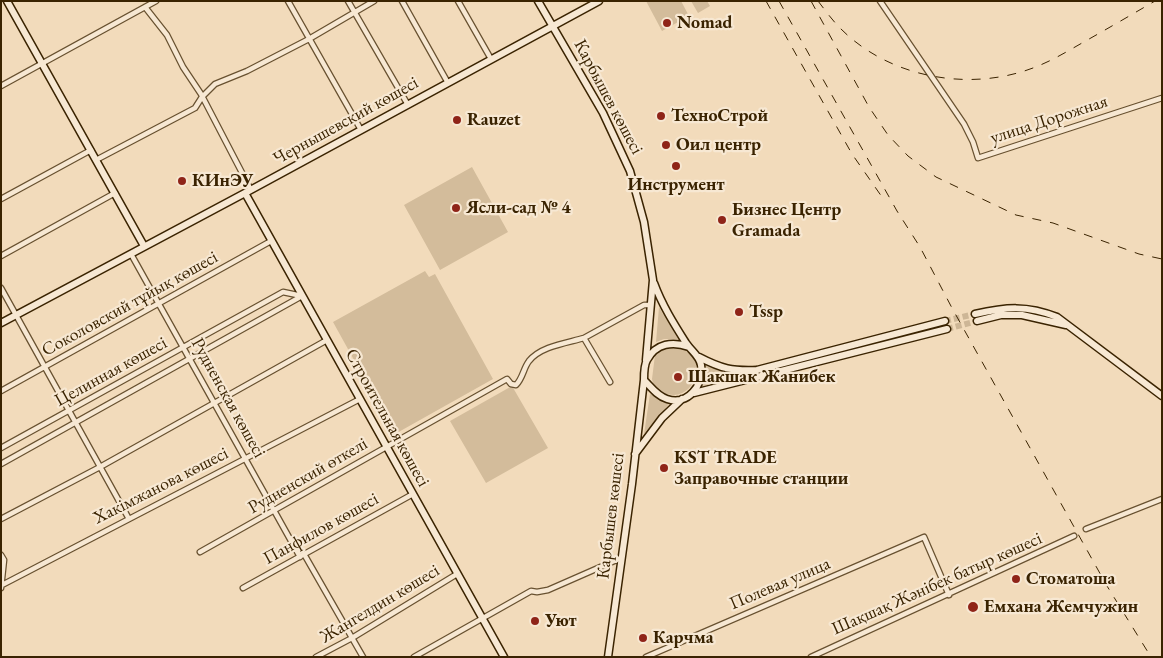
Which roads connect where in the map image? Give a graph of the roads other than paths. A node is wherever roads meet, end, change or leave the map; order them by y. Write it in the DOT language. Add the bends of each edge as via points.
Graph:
graph roads {
  1 [pos="7,1"];
  2 [pos="156,1"];
  3 [pos="288,1"];
  4 [pos="348,1"];
  5 [pos="374,1"];
  6 [pos="402,1"];
  7 [pos="458,1"];
  8 [pos="538,1"];
  9 [pos="599,1"];
  10 [pos="880,1"];
  11 [pos="145,7"];
  12 [pos="354,12"];
  13 [pos="552,26"];
  14 [pos="309,38"];
  15 [pos="491,59"];
  16 [pos="42,64"];
  17 [pos="448,82"];
  18 [pos="2,84"];
  19 [pos="202,97"];
  20 [pos="1162,98"];
  21 [pos="408,105"];
  22 [pos="361,130"];
  23 [pos="90,150"];
  24 [pos="96,160"];
  25 [pos="248,192"];
  26 [pos="115,194"];
  27 [pos="1,199"];
  28 [pos="271,242"];
  29 [pos="144,246"];
  30 [pos="131,254"];
  31 [pos="1,256"];
  32 [pos="652,280"];
  33 [pos="1,288"];
  34 [pos="302,296"];
  35 [pos="159,304"];
  36 [pos="651,305"];
  37 [pos="16,315"];
  38 [pos="976,317"];
  39 [pos="945,321"];
  40 [pos="1,323"];
  41 [pos="947,328"];
  42 [pos="584,338"];
  43 [pos="327,340"];
  44 [pos="183,347"];
  45 [pos="689,347"];
  46 [pos="699,357"];
  47 [pos="190,359"];
  48 [pos="646,360"];
  49 [pos="45,368"];
  50 [pos="644,380"];
  51 [pos="610,382"];
  52 [pos="1,391"];
  53 [pos="694,393"];
  54 [pos="1162,396"];
  55 [pos="360,399"];
  56 [pos="682,399"];
  57 [pos="215,404"];
  58 [pos="69,411"];
  59 [pos="76,422"];
  60 [pos="387,446"];
  61 [pos="1,448"];
  62 [pos="634,455"];
  63 [pos="245,458"];
  64 [pos="1,464"];
  65 [pos="100,467"];
  66 [pos="413,494"];
  67 [pos="1162,499"];
  68 [pos="275,511"];
  69 [pos="1,519"];
  70 [pos="129,519"];
  71 [pos="1086,529"];
  72 [pos="1074,536"];
  73 [pos="200,552"];
  74 [pos="1,555"];
  75 [pos="302,556"];
  76 [pos="621,558"];
  77 [pos="457,574"];
  78 [pos="2,584"];
  79 [pos="1,588"];
  80 [pos="243,588"];
  81 [pos="949,595"];
  82 [pos="482,618"];
  83 [pos="352,638"];
  84 [pos="502,656"];
  85 [pos="316,657"];
  86 [pos="362,657"];
  87 [pos="414,657"];
  88 [pos="608,657"];
  89 [pos="646,657"];
  90 [pos="811,657"];
  1 -- 16 [label="main road"];
  2 -- 11 [label="street"];
  3 -- 14 [label="street"];
  4 -- 12 [label="street"];
  5 -- 12 [label="street"];
  6 -- 17 [label="street"];
  7 -- 15 [label="street"];
  8 -- 13 [label="main road, Карбышев көшесі"];
  9 -- 13 [label="main road, Чернышевский көшесі"];
  10 -- 20 [label="street, улица Дорожная" via="964,124 978,158"];
  11 -- 16 [label="street"];
  11 -- 19 [label="street, Строительная көшесі" via="167,35"];
  12 -- 14 [label="street"];
  12 -- 21 [label="street"];
  13 -- 15 [label="main road, Чернышевский көшесі"];
  13 -- 32 [label="main road, Карбышев көшесі" via="626,159 644,222"];
  14 -- 19 [label="street" via="215,84"];
  14 -- 22 [label="street"];
  15 -- 17 [label="main road, Чернышевский көшесі"];
  16 -- 18 [label="street"];
  16 -- 23 [label="main road"];
  17 -- 21 [label="main road, Чернышевский көшесі"];
  19 -- 24 [label="street" via="195,108"];
  19 -- 25 [label="street, Строительная көшесі"];
  21 -- 22 [label="main road, Чернышевский көшесі"];
  22 -- 25 [label="main road, Чернышевский көшесі"];
  23 -- 24 [label="main road"];
  23 -- 27 [label="street"];
  24 -- 26 [label="main road"];
  25 -- 28 [label="main road, Строительная көшесі"];
  25 -- 29 [label="main road, Чернышевский көшесі"];
  26 -- 29 [label="main road"];
  26 -- 31 [label="street"];
  28 -- 34 [label="main road, Строительная көшесі"];
  28 -- 35 [label="street, Соколовский тұйық көшесі"];
  29 -- 30 [label="main road, Чернышевский көшесі"];
  30 -- 35 [label="street, Рудненская көшесі"];
  30 -- 37 [label="main road, Чернышевский көшесі"];
  32 -- 36 [label="main road, Карбышев көшесі"];
  32 -- 45 [label="main road"];
  33 -- 37 [label="street"];
  34 -- 43 [label="main road, Строительная көшесі"];
  34 -- 44 [label="street, Целинная көшесі" via="283,292"];
  34 -- 47 [label="street, Целинная көшесі"];
  35 -- 44 [label="street, Рудненская көшесі"];
  35 -- 49 [label="street, Соколовский тұйық көшесі"];
  36 -- 42 [label="street" via="644,305"];
  36 -- 48 [label="main road, Карбышев көшесі"];
  37 -- 40 [label="main road, Чернышевский көшесі"];
  37 -- 49 [label="street"];
  38 -- 54 [label="main road" via="1000,308 1040,310 1057,317"];
  39 -- 46 [label="main road" via="757,370 737,371"];
  41 -- 53 [label="main road"];
  42 -- 51 [label="street"];
  42 -- 60 [label="street, Рудненский өткелі" via="540,352 531,358 516,385 507,379"];
  43 -- 55 [label="main road, Строительная көшесі"];
  43 -- 57 [label="street"];
  44 -- 47 [label="street, Рудненская көшесі"];
  44 -- 58 [label="street, Целинная көшесі"];
  45 -- 46 [label="main road"];
  45 -- 48 [label="main road" via="667,344"];
  46 -- 53 [label="main road" via="702,375"];
  47 -- 57 [label="street, Рудненская көшесі"];
  47 -- 59 [label="street, Целинная көшесі"];
  48 -- 50 [label="main road"];
  49 -- 52 [label="street, Соколовский тұйық көшесі"];
  49 -- 58 [label="street"];
  50 -- 56 [label="main road" via="660,396"];
  50 -- 62 [label="main road, Карбышев көшесі"];
  53 -- 56 [label="main road"];
  55 -- 60 [label="main road, Строительная көшесі"];
  55 -- 63 [label="street, Хакімжанова көшесі"];
  56 -- 62 [label="main road" via="662,418"];
  57 -- 63 [label="street, Рудненская көшесі"];
  57 -- 65 [label="street"];
  58 -- 59 [label="street"];
  58 -- 61 [label="street, Целинная көшесі"];
  59 -- 64 [label="street, Целинная көшесі"];
  59 -- 65 [label="street"];
  60 -- 66 [label="main road, Строительная көшесі"];
  60 -- 68 [label="street, Рудненский өткелі"];
  62 -- 76 [label="main road, Карбышев көшесі"];
  63 -- 68 [label="street, Рудненская көшесі"];
  63 -- 70 [label="street, Хакімжанова көшесі"];
  65 -- 69 [label="street"];
  65 -- 70 [label="street"];
  66 -- 75 [label="street, Панфилов көшесі"];
  66 -- 77 [label="main road, Строительная көшесі"];
  67 -- 71 [label="street"];
  68 -- 73 [label="street, Рудненский өткелі"];
  68 -- 75 [label="street, Рудненская көшесі"];
  70 -- 78 [label="street, Хакімжанова көшесі"];
  72 -- 81 [label="street, Шақшақ Жәнібек батыр көшесі"];
  74 -- 78 [label="street" via="4,560"];
  75 -- 80 [label="street, Панфилов көшесі"];
  75 -- 83 [label="street, Рудненская көшесі"];
  76 -- 82 [label="street" via="548,590 531,591"];
  76 -- 88 [label="main road, Карбышев көшесі"];
  77 -- 82 [label="main road, Строительная көшесі"];
  77 -- 83 [label="street, Жангелдин көшесі"];
  78 -- 79 [label="street"];
  81 -- 89 [label="street, Полевая улица" via="924,537"];
  81 -- 90 [label="street, Шақшақ Жәнібек батыр көшесі"];
  82 -- 84 [label="main road, Строительная көшесі"];
  82 -- 87 [label="street"];
  83 -- 85 [label="street, Жангелдин көшесі"];
  83 -- 86 [label="street, Рудненская көшесі"];
}
